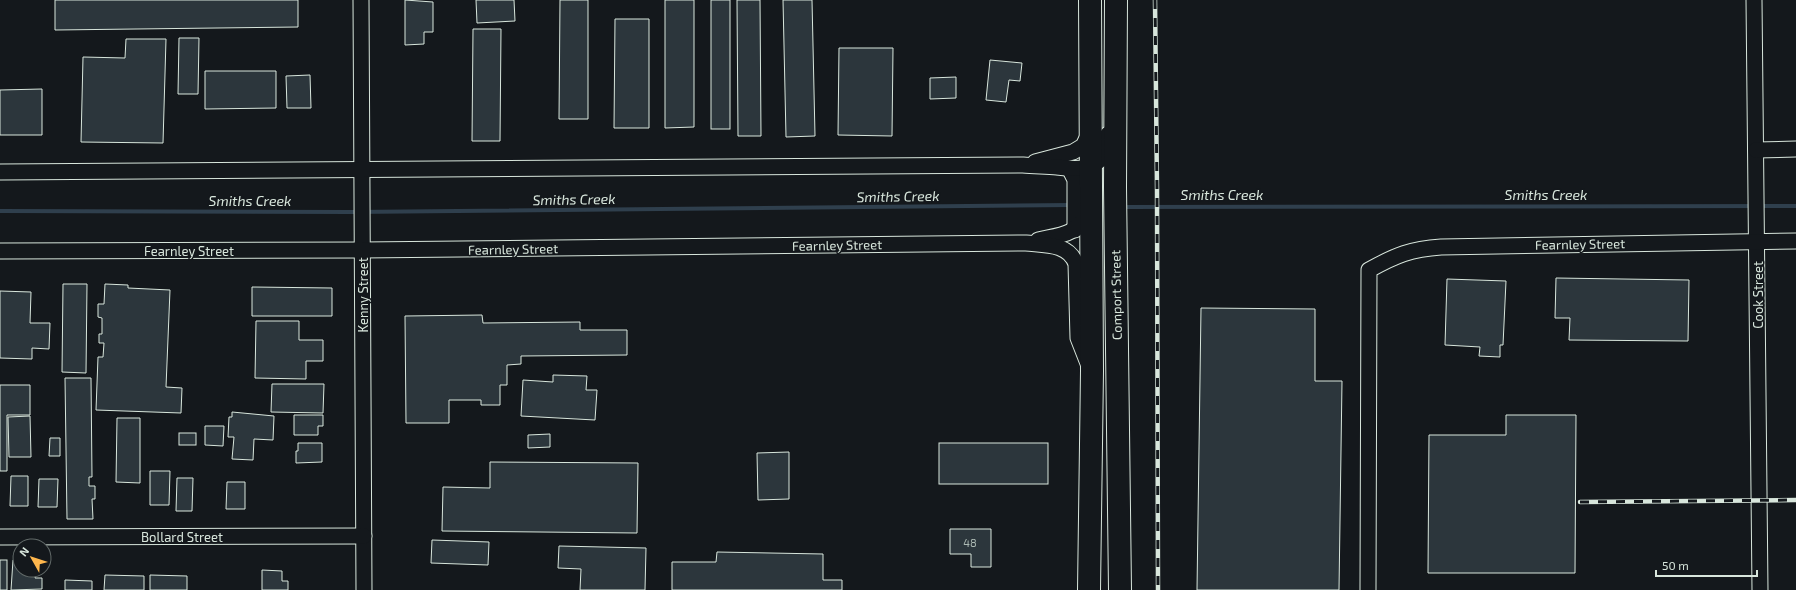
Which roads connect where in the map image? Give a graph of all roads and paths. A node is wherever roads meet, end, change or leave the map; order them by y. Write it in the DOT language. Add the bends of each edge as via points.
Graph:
graph roads {
  1 [pos="361,0"];
  2 [pos="1090,0"];
  3 [pos="1754,0"];
  4 [pos="1116,9"];
  5 [pos="1090,131"];
  6 [pos="1796,149"];
  7 [pos="1756,150"];
  8 [pos="1023,165"];
  9 [pos="1080,168"];
  10 [pos="362,169"];
  11 [pos="0,172"];
  12 [pos="1084,223"];
  13 [pos="1757,241"];
  14 [pos="1796,241"];
  15 [pos="1026,243"];
  16 [pos="362,250"];
  17 [pos="0,251"];
  18 [pos="1092,371"];
  19 [pos="364,536"];
  20 [pos="0,538"];
  21 [pos="364,590"];
  22 [pos="1089,590"];
  23 [pos="1120,590"];
  24 [pos="1368,590"];
  25 [pos="1760,590"];
  1 -- 10 [label="street, Kenny Street"];
  2 -- 5 [label="highway, Comport Street"];
  3 -- 7 [label="street, Cook Street"];
  4 -- 9 [label="street" via="1107,49 1107,143 1101,160"];
  4 -- 23 [label="highway, Comport Street" via="1115,187"];
  5 -- 8 [label="street" via="1083,146 1073,152"];
  5 -- 9 [label="highway, Comport Street"];
  6 -- 7 [label="street"];
  7 -- 13 [label="street, Cook Street"];
  8 -- 9 [label="street"];
  8 -- 10 [label="street"];
  9 -- 12 [label="street" via="1075,180"];
  9 -- 12 [label="highway, Comport Street" via="1090,189"];
  10 -- 11 [label="street"];
  10 -- 16 [label="street, Kenny Street"];
  12 -- 15 [label="street, Fearnley Street" via="1070,233"];
  12 -- 18 [label="highway, Comport Street"];
  13 -- 14 [label="street, Fearnley Street"];
  13 -- 24 [label="street, Fearnley Street" via="1441,247 1400,254 1369,270"];
  13 -- 25 [label="street, Cook Street"];
  15 -- 16 [label="street, Fearnley Street"];
  15 -- 18 [label="street, Fearnley Street" via="1059,247 1071,254 1074,259 1078,338"];
  16 -- 17 [label="street, Fearnley Street"];
  16 -- 19 [label="street, Kenny Street"];
  18 -- 22 [label="highway, Comport Street"];
  19 -- 20 [label="street, Bollard Street"];
  19 -- 21 [label="street, Kenny Street"];
}
